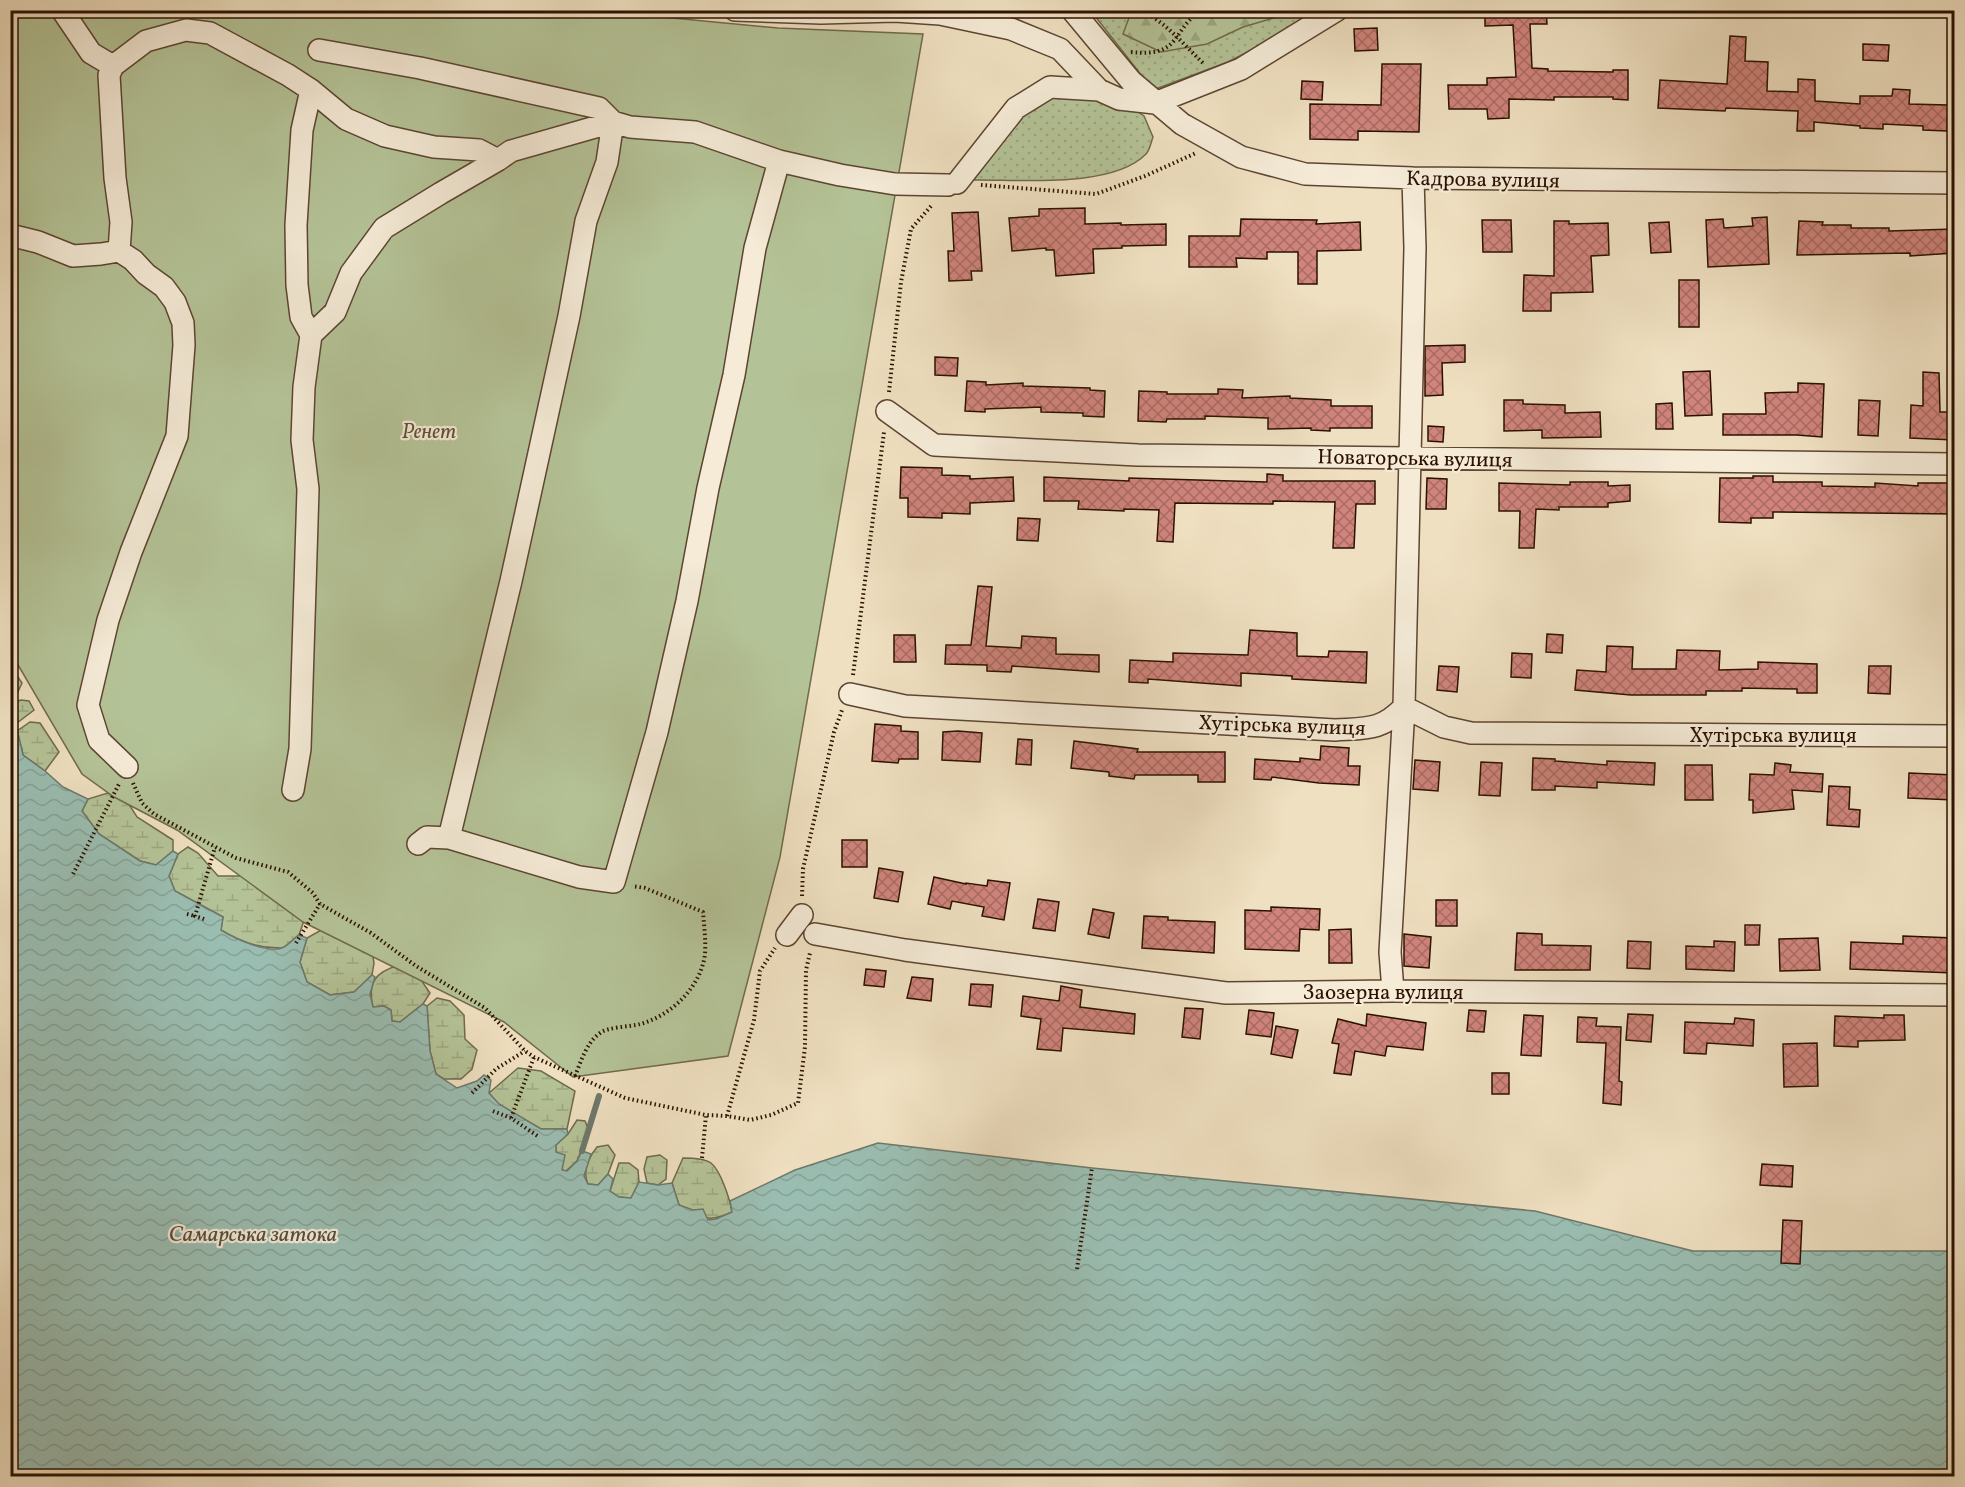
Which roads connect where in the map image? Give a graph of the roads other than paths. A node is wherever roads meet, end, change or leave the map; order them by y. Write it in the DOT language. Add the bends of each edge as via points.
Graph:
graph roads {
  1 [pos="63,10"];
  2 [pos="735,10"];
  3 [pos="1072,10"];
  4 [pos="1337,10"];
  5 [pos="320,50"];
  6 [pos="113,66"];
  7 [pos="311,90"];
  8 [pos="1098,90"];
  9 [pos="1155,103"];
  10 [pos="613,122"];
  11 [pos="498,160"];
  12 [pos="779,161"];
  13 [pos="1413,178"];
  14 [pos="1954,183"];
  15 [pos="10,235"];
  16 [pos="118,251"];
  17 [pos="311,335"];
  18 [pos="887,411"];
  19 [pos="1410,458"];
  20 [pos="1954,464"];
  21 [pos="850,694"];
  22 [pos="1404,707"];
  23 [pos="1954,736"];
  24 [pos="127,767"];
  25 [pos="293,790"];
  26 [pos="449,838"];
  27 [pos="418,844"];
  28 [pos="802,915"];
  29 [pos="815,934"];
  30 [pos="787,935"];
  31 [pos="1393,991"];
  32 [pos="1954,995"];
  1 -- 6 [label="street" via="91,53"];
  2 -- 8 [label="street" via="895,11 940,14 1011,28 1060,49"];
  3 -- 9 [label="street, Кадрова вулиця" via="1101,48"];
  4 -- 9 [label="street" via="1241,69"];
  5 -- 10 [label="street" via="599,108"];
  6 -- 7 [label="street" via="146,41 186,30 210,33"];
  6 -- 16 [label="street" via="109,75 121,222"];
  7 -- 11 [label="street" via="346,119 385,136 434,147 479,150"];
  7 -- 17 [label="street" via="302,130 296,225 301,317"];
  8 -- 9 [label="street" via="1119,99"];
  8 -- 12 [label="street" via="1050,87 1016,108 953,184 895,184"];
  9 -- 13 [label="street, Кадрова вулиця" via="1182,124 1242,157 1305,174"];
  10 -- 11 [label="street" via="511,150"];
  10 -- 12 [label="street" via="696,132"];
  10 -- 26 [label="street" via="607,162 586,221 511,581"];
  11 -- 17 [label="street" via="384,228 351,273 335,312"];
  12 -- 26 [label="street" via="755,248 734,375 687,601 657,732 614,882 579,877"];
  13 -- 14 [label="street, Кадрова вулиця"];
  13 -- 19 [label="street"];
  15 -- 16 [label="street" via="73,256"];
  16 -- 24 [label="street" via="164,287 176,302 183,323 184,345 177,435 108,620 88,705 99,740"];
  17 -- 25 [label="street" via="302,440 308,489 300,749"];
  18 -- 19 [label="street, Новаторська вулиця" via="934,445 1138,455"];
  19 -- 20 [label="street, Новаторська вулиця"];
  19 -- 22 [label="street"];
  21 -- 22 [label="street, Хутірська вулиця" via="905,706 1335,730 1377,727 1392,720"];
  22 -- 23 [label="street, Хутірська вулиця" via="1444,727 1471,733"];
  22 -- 31 [label="street" via="1390,952"];
  26 -- 27 [label="street" via="427,837"];
  28 -- 30 [label="street"];
  29 -- 31 [label="street, Заозерна вулиця" via="905,950 1226,993"];
  31 -- 32 [label="street, Заозерна вулиця"];
}
